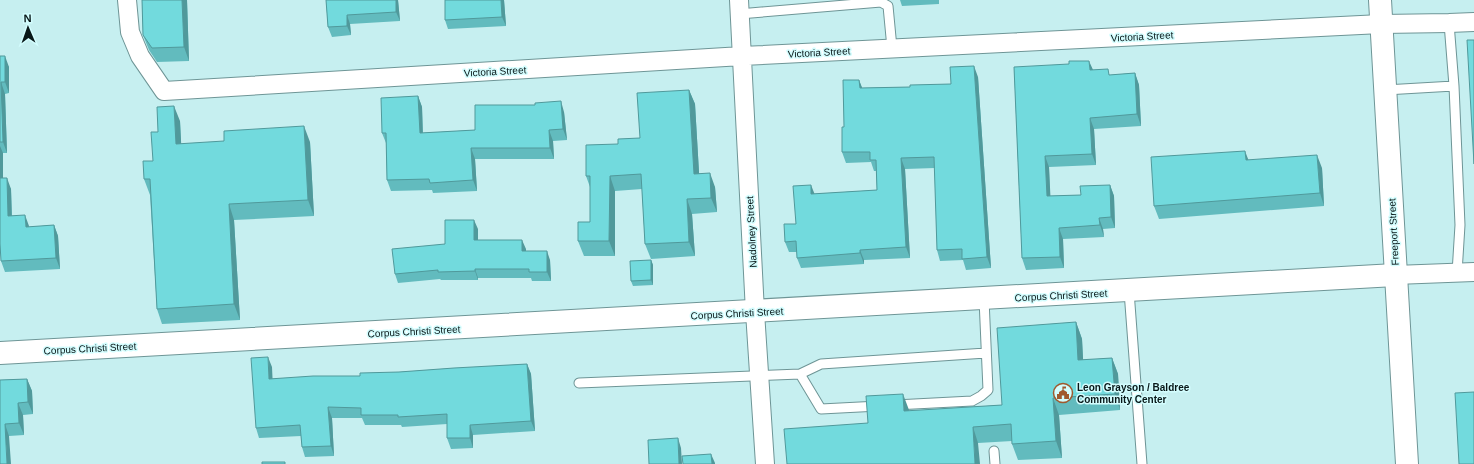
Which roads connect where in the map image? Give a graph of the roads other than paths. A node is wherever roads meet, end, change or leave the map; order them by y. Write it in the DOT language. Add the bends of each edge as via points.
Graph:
graph roads {
  1 [pos="126,0"];
  2 [pos="1380,0"];
  3 [pos="739,7"];
  4 [pos="1474,22"];
  5 [pos="1449,23"];
  6 [pos="1381,24"];
  7 [pos="892,48"];
  8 [pos="742,56"];
  9 [pos="1454,86"];
  10 [pos="1385,90"];
  11 [pos="1466,272"];
  12 [pos="1395,275"];
  13 [pos="1129,291"];
  14 [pos="984,299"];
  15 [pos="755,312"];
  16 [pos="0,353"];
  17 [pos="986,354"];
  18 [pos="800,374"];
  19 [pos="759,375"];
  20 [pos="579,383"];
  21 [pos="994,451"];
  22 [pos="765,464"];
  23 [pos="995,464"];
  24 [pos="1142,464"];
  25 [pos="1407,464"];
  1 -- 8 [label="street, Victoria Street" via="130,32 140,56 164,91"];
  2 -- 6 [label="street, Freeport Street"];
  3 -- 7 [label="lane" via="881,2 888,6"];
  3 -- 8 [label="street, Nadolney Street"];
  4 -- 5 [label="street, Victoria Street"];
  5 -- 6 [label="street, Victoria Street"];
  5 -- 9 [label="lane"];
  6 -- 7 [label="street, Victoria Street"];
  6 -- 10 [label="street, Freeport Street"];
  7 -- 8 [label="street, Victoria Street"];
  8 -- 15 [label="street, Nadolney Street"];
  9 -- 10 [label="lane"];
  9 -- 11 [label="lane" via="1460,226"];
  10 -- 12 [label="street, Freeport Street"];
  11 -- 12 [label="street, Corpus Christi Street"];
  12 -- 13 [label="street, Corpus Christi Street"];
  12 -- 25 [label="street, Freeport Street"];
  13 -- 14 [label="street, Corpus Christi Street"];
  13 -- 24 [label="lane"];
  14 -- 15 [label="street, Corpus Christi Street"];
  14 -- 17 [label="lane"];
  15 -- 16 [label="street, Corpus Christi Street"];
  15 -- 19 [label="street, Nadolney Street"];
  17 -- 18 [label="lane" via="821,364"];
  17 -- 18 [label="lane" via="988,390 972,400 821,409"];
  18 -- 19 [label="lane"];
  19 -- 20 [label="lane"];
  19 -- 22 [label="street, Nadolney Street"];
  21 -- 23 [label="lane"];
}
